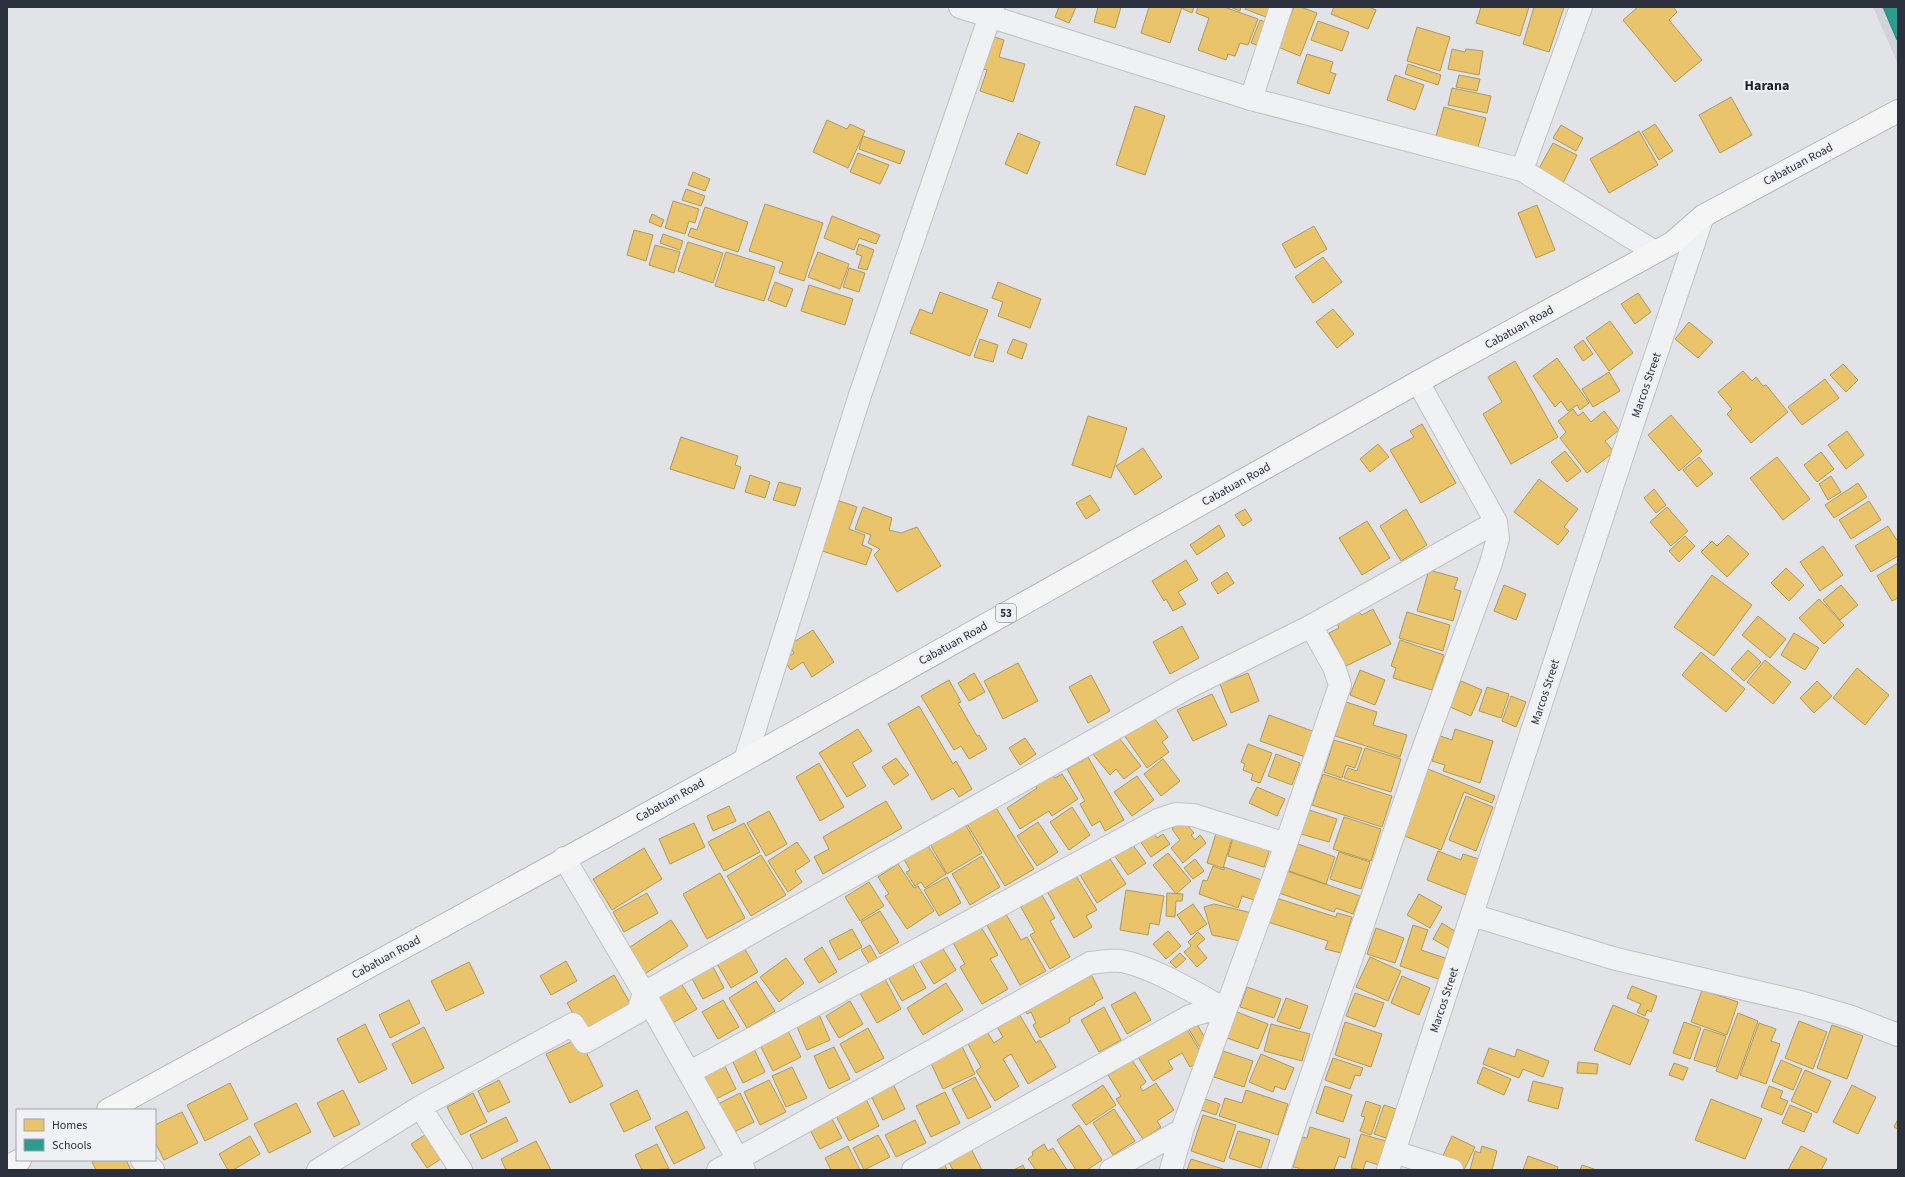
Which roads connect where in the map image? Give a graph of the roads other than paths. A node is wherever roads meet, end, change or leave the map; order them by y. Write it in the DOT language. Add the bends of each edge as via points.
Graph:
graph roads {
  1 [pos="960,7"];
  2 [pos="1281,7"];
  3 [pos="1581,7"];
  4 [pos="991,12"];
  5 [pos="1250,99"];
  6 [pos="1898,111"];
  7 [pos="1522,170"];
  8 [pos="1703,216"];
  9 [pos="1655,252"];
  10 [pos="1418,382"];
  11 [pos="1496,522"];
  12 [pos="1311,626"];
  13 [pos="745,760"];
  14 [pos="1286,844"];
  15 [pos="564,858"];
  16 [pos="1472,915"];
  17 [pos="644,993"];
  18 [pos="1226,1003"];
  19 [pos="1898,1035"];
  20 [pos="690,1072"];
  21 [pos="420,1107"];
  22 [pos="110,1109"];
  23 [pos="1182,1130"];
  24 [pos="18,1161"];
  25 [pos="143,1161"];
  26 [pos="1392,1161"];
  27 [pos="740,1165"];
  28 [pos="7,1167"];
  29 [pos="153,1170"];
  30 [pos="318,1170"];
  31 [pos="461,1170"];
  32 [pos="718,1170"];
  33 [pos="913,1170"];
  34 [pos="1111,1170"];
  35 [pos="1171,1170"];
  36 [pos="1279,1170"];
  37 [pos="1452,1170"];
  1 -- 4 [label="street"];
  2 -- 5 [label="street"];
  3 -- 7 [label="street"];
  4 -- 5 [label="street"];
  4 -- 13 [label="street" via="860,395"];
  5 -- 7 [label="street"];
  6 -- 8 [label="highway, Cabatuan Road / 53"];
  7 -- 9 [label="street"];
  8 -- 9 [label="highway, Cabatuan Road / 53" via="1672,244"];
  8 -- 16 [label="street, Marcos Street"];
  9 -- 10 [label="highway, Cabatuan Road / 53"];
  10 -- 11 [label="street"];
  10 -- 13 [label="highway, Cabatuan Road / 53"];
  11 -- 12 [label="street"];
  11 -- 36 [label="street" via="1498,538 1491,564 1417,766"];
  12 -- 14 [label="street" via="1334,668 1340,685"];
  12 -- 17 [label="street" via="1189,687"];
  13 -- 15 [label="highway, Cabatuan Road / 53"];
  14 -- 18 [label="street"];
  14 -- 20 [label="street" via="1193,815 1176,814 1158,820"];
  15 -- 17 [label="street"];
  15 -- 22 [label="highway, Cabatuan Road / 53"];
  16 -- 19 [label="street" via="1616,959 1800,1002 1849,1016"];
  16 -- 26 [label="street, Marcos Street"];
  17 -- 20 [label="street"];
  17 -- 21 [label="street" via="638,1012 585,1042 574,1024"];
  18 -- 23 [label="street"];
  18 -- 27 [label="street" via="1139,966 1120,961 1090,963"];
  18 -- 33 [label="street" via="1190,1016"];
  20 -- 27 [label="street"];
  21 -- 30 [label="street"];
  21 -- 31 [label="street"];
  23 -- 34 [label="street"];
  23 -- 35 [label="street"];
  24 -- 28 [label="highway"];
  25 -- 29 [label="street"];
  26 -- 37 [label="street"];
  27 -- 32 [label="street"];
}
